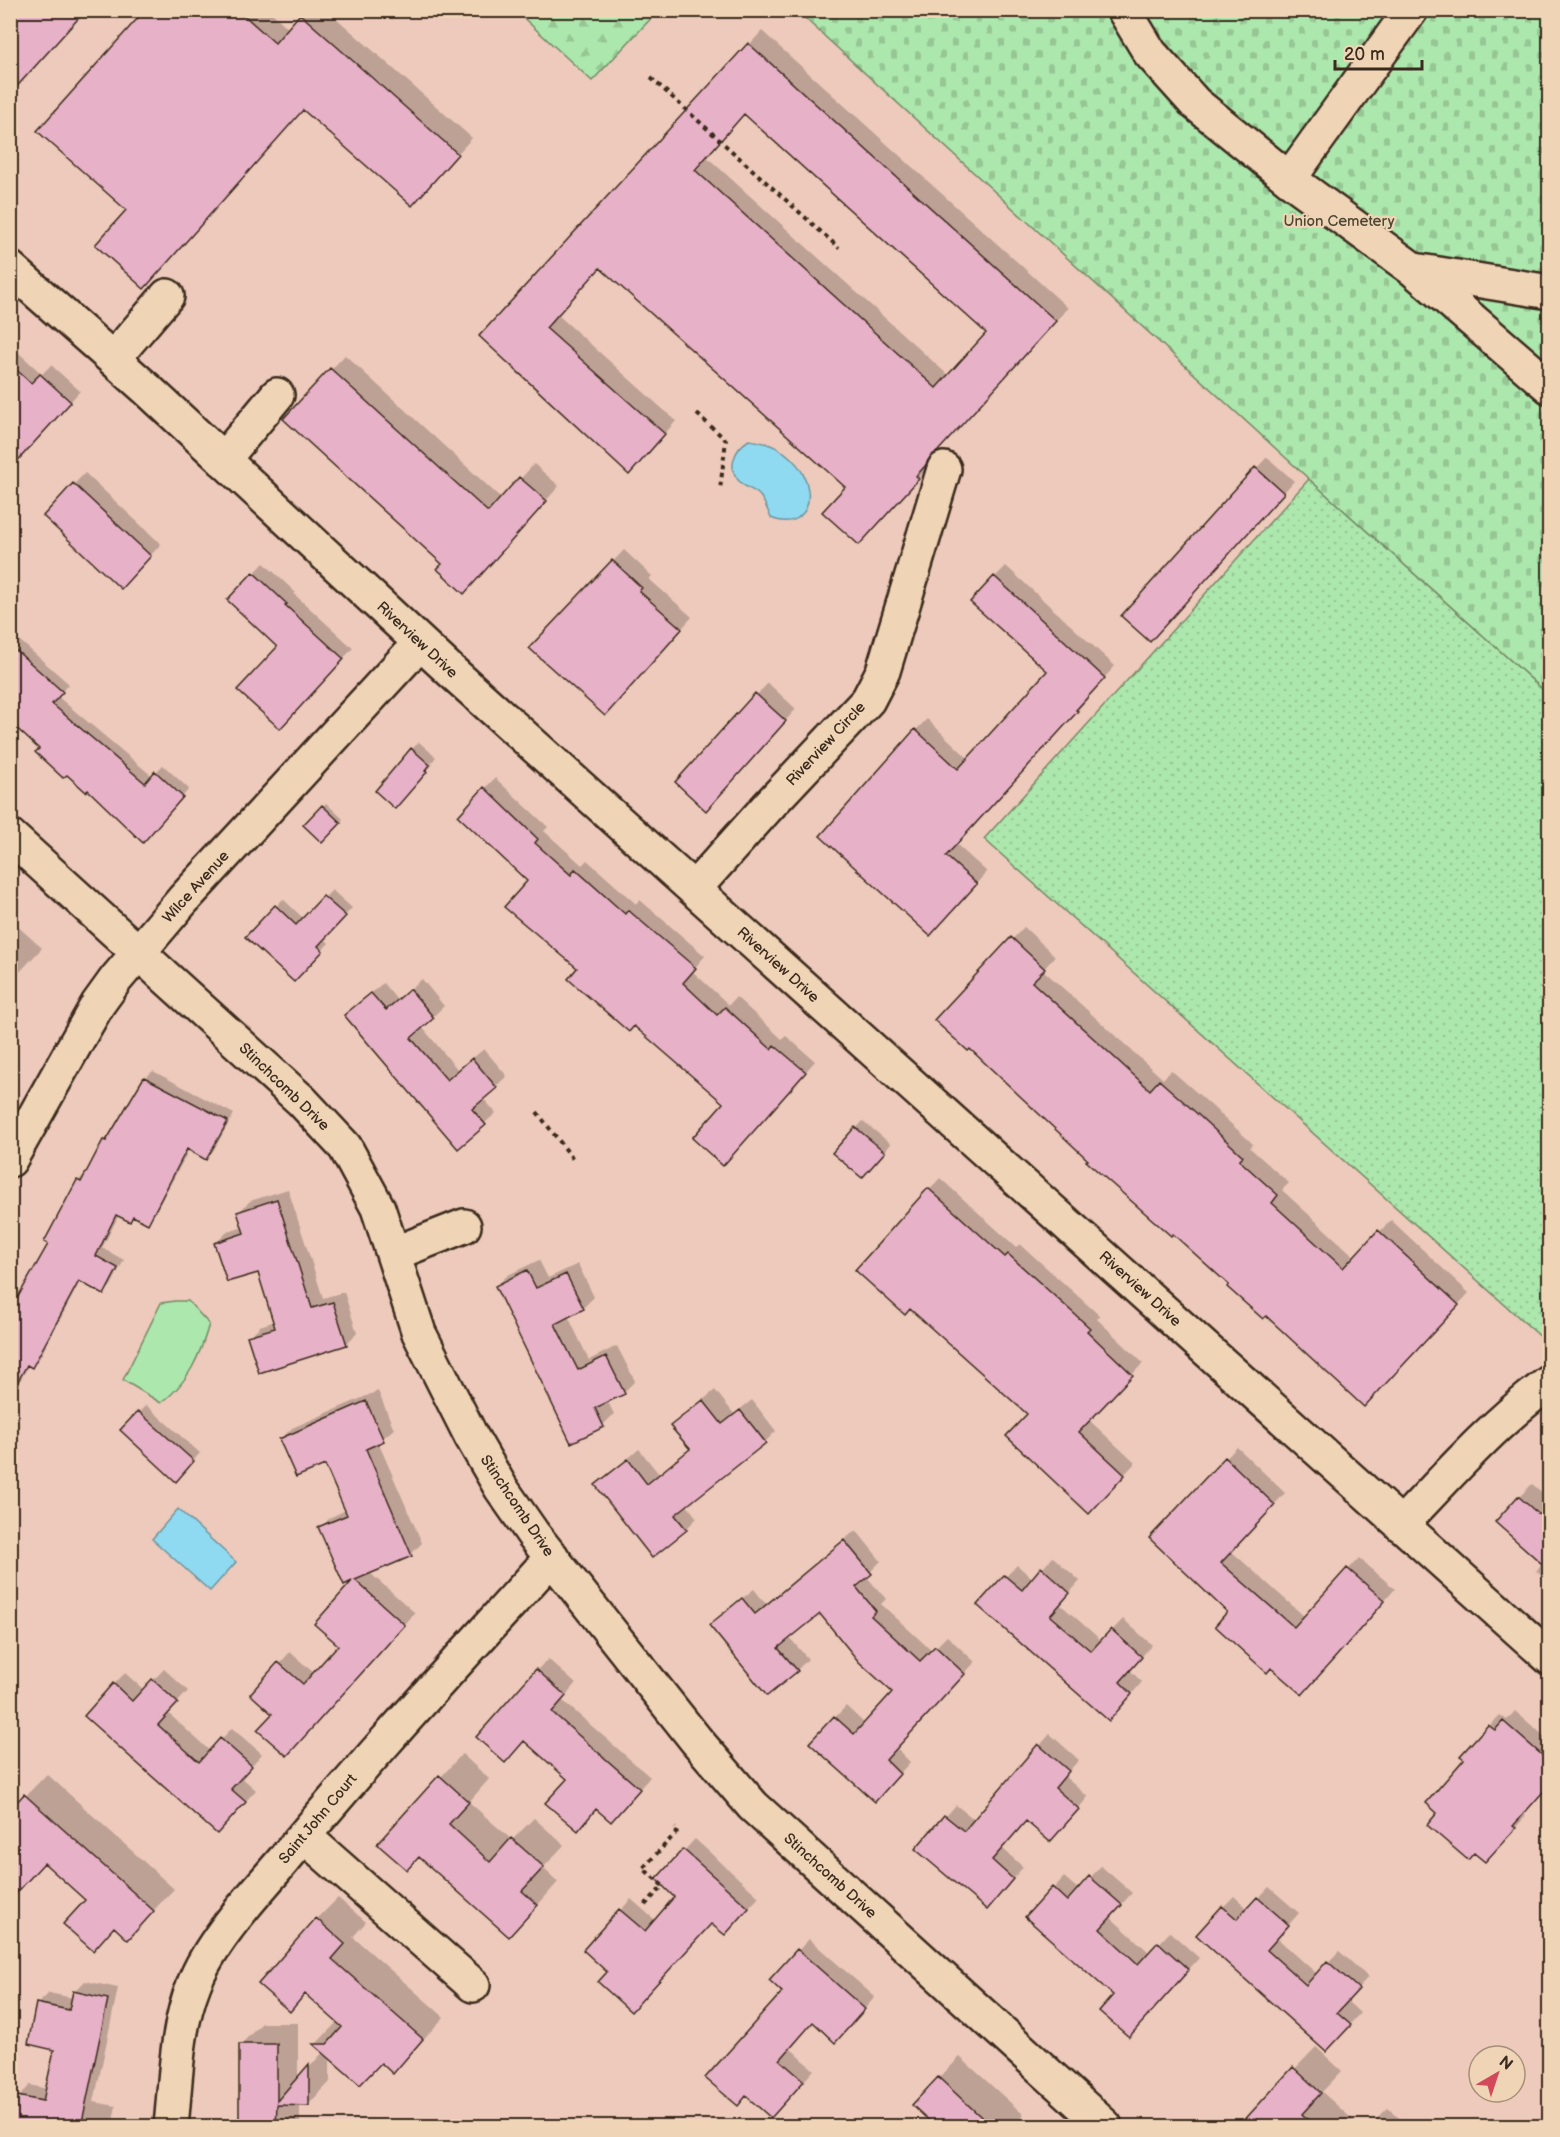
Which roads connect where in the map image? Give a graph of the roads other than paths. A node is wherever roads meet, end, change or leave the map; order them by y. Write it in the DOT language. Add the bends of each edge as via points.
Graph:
graph roads {
  1 [pos="1124,10"];
  2 [pos="1411,10"];
  3 [pos="1289,179"];
  4 [pos="10,268"];
  5 [pos="1414,270"];
  6 [pos="1550,292"];
  7 [pos="167,296"];
  8 [pos="113,359"];
  9 [pos="1543,373"];
  10 [pos="277,395"];
  11 [pos="223,460"];
  12 [pos="944,469"];
  13 [pos="420,643"];
  14 [pos="10,836"];
  15 [pos="694,889"];
  16 [pos="138,952"];
  17 [pos="10,1160"];
  18 [pos="464,1226"];
  19 [pos="393,1254"];
  20 [pos="1550,1382"];
  21 [pos="1401,1525"];
  22 [pos="552,1557"];
  23 [pos="1550,1658"];
  24 [pos="303,1836"];
  25 [pos="473,1985"];
  26 [pos="171,2127"];
  27 [pos="1105,2127"];
  1 -- 3 [label="street" via="1150,53 1195,103"];
  2 -- 3 [label="street"];
  3 -- 5 [label="street"];
  4 -- 8 [label="street, Riverview Drive"];
  5 -- 6 [label="street"];
  5 -- 9 [label="street"];
  7 -- 8 [label="street"];
  8 -- 11 [label="street, Riverview Drive"];
  10 -- 11 [label="street"];
  11 -- 13 [label="street, Riverview Drive"];
  12 -- 15 [label="street, Riverview Circle" via="883,672 868,700"];
  13 -- 15 [label="street, Riverview Drive"];
  13 -- 16 [label="street, Wilce Avenue"];
  14 -- 16 [label="street, Stinchcomb Drive"];
  15 -- 21 [label="street, Riverview Drive"];
  16 -- 17 [label="street, Wilce Avenue" via="98,1004"];
  16 -- 19 [label="street, Stinchcomb Drive" via="302,1101 345,1147 378,1208"];
  18 -- 19 [label="street"];
  19 -- 22 [label="street, Stinchcomb Drive" via="419,1332 471,1436 501,1488"];
  20 -- 21 [label="street" via="1525,1400"];
  21 -- 23 [label="street, Riverview Drive"];
  22 -- 24 [label="street, Saint John Court"];
  22 -- 27 [label="street, Stinchcomb Drive" via="753,1806 934,1990"];
  24 -- 25 [label="street"];
  24 -- 26 [label="street, Saint John Court" via="239,1913 194,1982 182,2021"];
}
